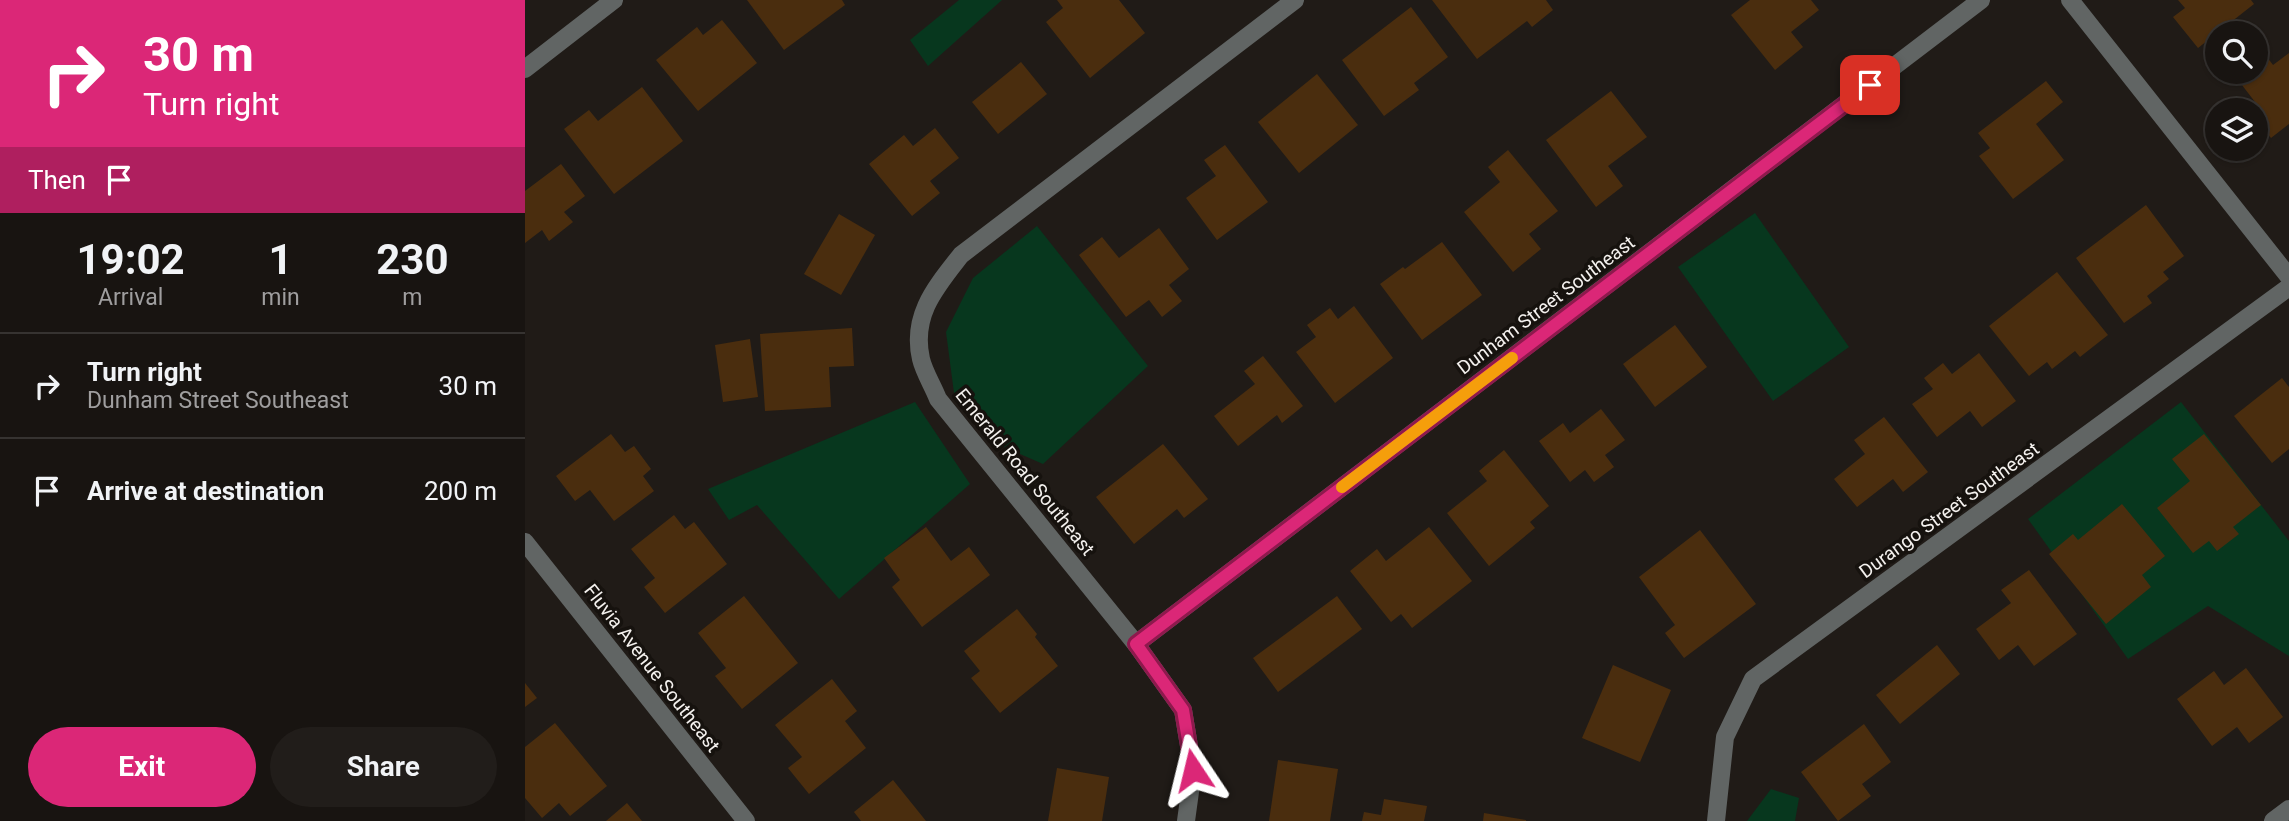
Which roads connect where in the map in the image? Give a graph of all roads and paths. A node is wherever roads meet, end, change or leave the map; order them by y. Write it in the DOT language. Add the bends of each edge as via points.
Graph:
graph roads {
  1 [pos="614,0"];
  2 [pos="1295,0"];
  3 [pos="1981,0"];
  4 [pos="2070,0"];
  5 [pos="525,69"];
  6 [pos="2289,277"];
  7 [pos="2289,288"];
  8 [pos="525,542"];
  9 [pos="1136,644"];
  10 [pos="2289,809"];
  11 [pos="745,821"];
  12 [pos="1186,821"];
  13 [pos="1716,821"];
  14 [pos="2273,821"];
  1 -- 5 [label="street"];
  2 -- 9 [label="street, Emerald Road Southeast" via="961,255 930,295 919,324 921,359 938,399"];
  3 -- 9 [label="street, Dunham Street Southeast"];
  4 -- 6 [label="street"];
  7 -- 13 [label="street, Durango Street Southeast" via="1753,679 1725,737"];
  8 -- 11 [label="street, Fluvia Avenue Southeast"];
  9 -- 12 [label="street, Emerald Road Southeast" via="1183,710 1193,770"];
  10 -- 14 [label="street"];
}
